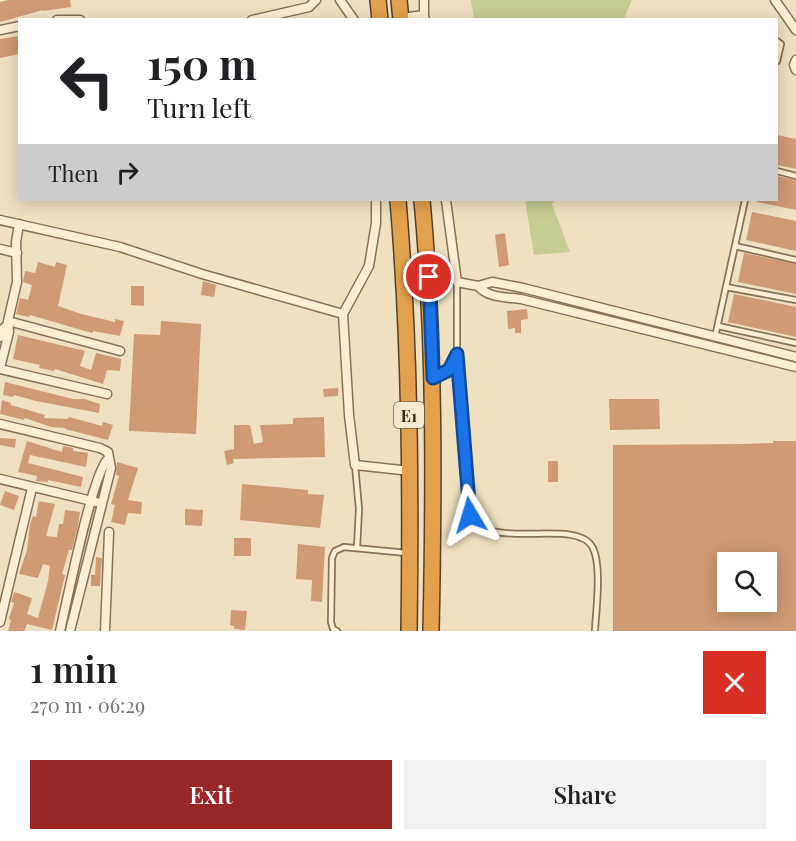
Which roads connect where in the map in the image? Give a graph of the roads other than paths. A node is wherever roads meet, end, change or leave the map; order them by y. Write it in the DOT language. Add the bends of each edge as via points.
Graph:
graph roads {
  1 [pos="316,0"];
  2 [pos="340,0"];
  3 [pos="378,0"];
  4 [pos="399,0"];
  5 [pos="424,0"];
  6 [pos="775,0"];
  7 [pos="424,17"];
  8 [pos="261,18"];
  9 [pos="353,18"];
  10 [pos="381,18"];
  11 [pos="401,18"];
  12 [pos="18,26"];
  13 [pos="0,30"];
  14 [pos="796,30"];
  15 [pos="778,42"];
  16 [pos="778,57"];
  17 [pos="796,60"];
  18 [pos="796,70"];
  19 [pos="778,171"];
  20 [pos="796,176"];
  21 [pos="376,201"];
  22 [pos="398,201"];
  23 [pos="422,201"];
  24 [pos="446,201"];
  25 [pos="745,201"];
  26 [pos="0,220"];
  27 [pos="19,224"];
  28 [pos="735,246"];
  29 [pos="0,249"];
  30 [pos="17,253"];
  31 [pos="796,260"];
  32 [pos="457,282"];
  33 [pos="478,286"];
  34 [pos="726,287"];
  35 [pos="796,300"];
  36 [pos="342,314"];
  37 [pos="8,323"];
  38 [pos="718,326"];
  39 [pos="0,337"];
  40 [pos="715,337"];
  41 [pos="796,343"];
  42 [pos="120,351"];
  43 [pos="457,354"];
  44 [pos="796,357"];
  45 [pos="796,367"];
  46 [pos="0,368"];
  47 [pos="433,378"];
  48 [pos="107,394"];
  49 [pos="0,424"];
  50 [pos="108,459"];
  51 [pos="355,465"];
  52 [pos="411,471"];
  53 [pos="0,479"];
  54 [pos="32,488"];
  55 [pos="92,501"];
  56 [pos="101,503"];
  57 [pos="109,532"];
  58 [pos="357,548"];
  59 [pos="410,553"];
  60 [pos="0,622"];
  61 [pos="60,631"];
  62 [pos="70,631"];
  63 [pos="105,631"];
  64 [pos="337,631"];
  65 [pos="409,631"];
  66 [pos="430,631"];
  67 [pos="595,631"];
  1 -- 8 [label="street" via="309,7"];
  2 -- 9 [label="street"];
  3 -- 10 [label="highway"];
  4 -- 11 [label="highway"];
  5 -- 7 [label="street"];
  6 -- 14 [label="street"];
  12 -- 13 [label="street"];
  15 -- 16 [label="lane"];
  17 -- 18 [label="street"];
  19 -- 20 [label="lane"];
  21 -- 36 [label="street" via="369,266"];
  22 -- 52 [label="highway, E1"];
  23 -- 47 [label="highway, E1"];
  24 -- 32 [label="street"];
  25 -- 28 [label="lane"];
  26 -- 27 [label="street"];
  27 -- 30 [label="street"];
  27 -- 36 [label="street" via="120,248"];
  28 -- 31 [label="lane"];
  28 -- 34 [label="lane"];
  29 -- 30 [label="street"];
  30 -- 37 [label="street" via="17,282"];
  32 -- 33 [label="street"];
  32 -- 43 [label="lane"];
  33 -- 40 [label="street" via="492,282 524,288"];
  33 -- 45 [label="street" via="490,294"];
  34 -- 35 [label="lane"];
  34 -- 38 [label="lane"];
  36 -- 51 [label="street"];
  37 -- 39 [label="street"];
  37 -- 42 [label="street"];
  37 -- 46 [label="street"];
  38 -- 40 [label="lane"];
  38 -- 41 [label="lane"];
  40 -- 44 [label="street"];
  43 -- 47 [label="lane" via="449,370"];
  43 -- 67 [label="lane" via="470,515 474,523 488,531 552,533 582,538 589,543 597,564"];
  46 -- 48 [label="street"];
  47 -- 66 [label="highway, E1"];
  49 -- 50 [label="street" via="100,448 108,452"];
  50 -- 55 [label="street" via="102,465"];
  50 -- 56 [label="street" via="111,468"];
  51 -- 52 [label="street"];
  51 -- 58 [label="lane"];
  52 -- 59 [label="highway, E1"];
  53 -- 54 [label="street"];
  54 -- 55 [label="street"];
  54 -- 60 [label="street"];
  55 -- 56 [label="street"];
  55 -- 61 [label="street"];
  56 -- 62 [label="street"];
  57 -- 63 [label="street"];
  58 -- 59 [label="lane"];
  58 -- 64 [label="lane" via="344,547 335,551 332,558 331,622"];
  59 -- 65 [label="highway, E1"];
}
